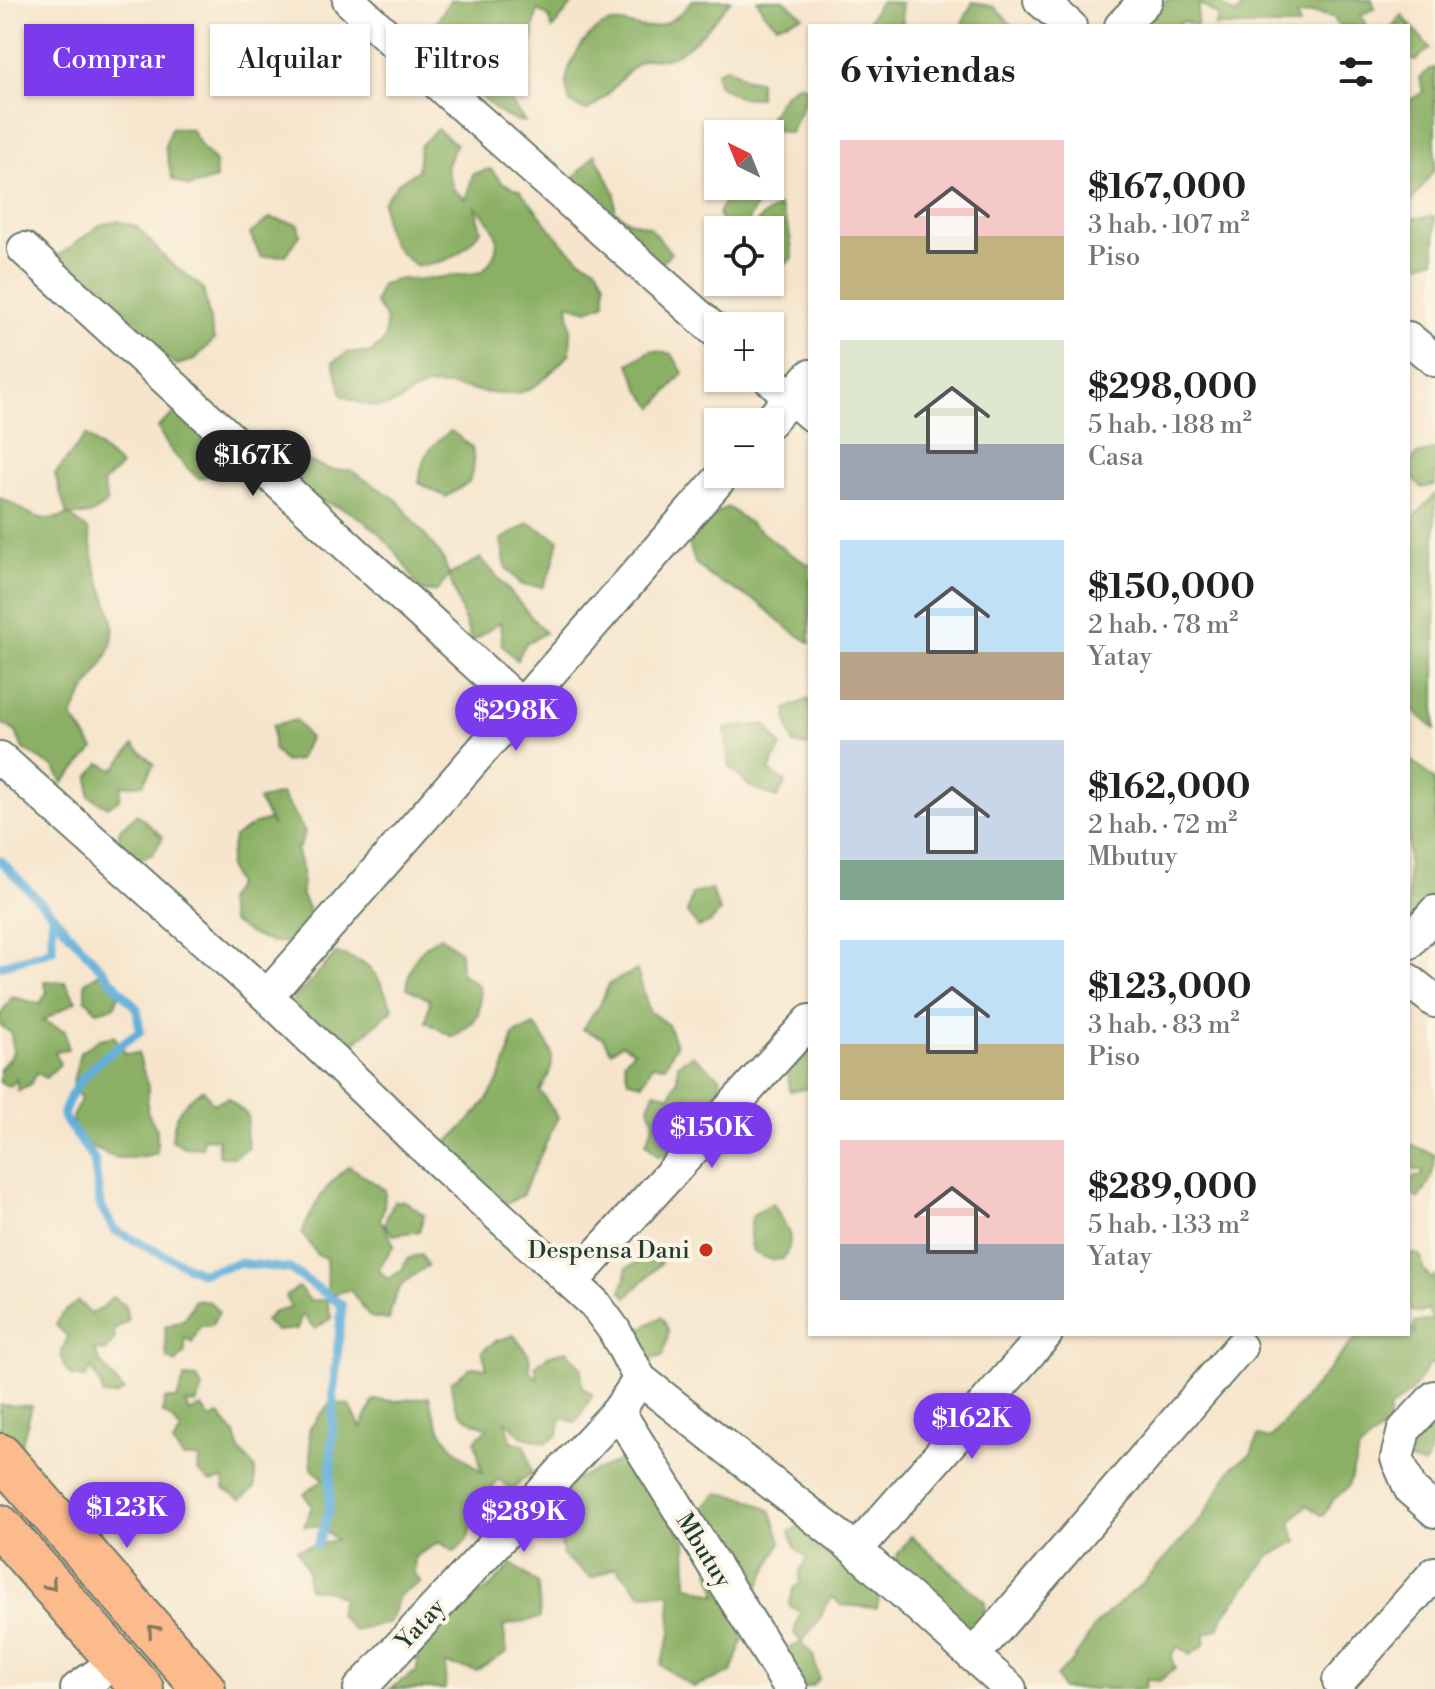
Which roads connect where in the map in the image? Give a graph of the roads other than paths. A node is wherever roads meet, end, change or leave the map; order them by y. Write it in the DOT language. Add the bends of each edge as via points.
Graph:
graph roads {
  1 [pos="349,0"];
  2 [pos="1040,0"];
  3 [pos="1146,0"];
  4 [pos="1068,24"];
  5 [pos="1123,24"];
  6 [pos="24,249"];
  7 [pos="704,321"];
  8 [pos="1410,340"];
  9 [pos="1435,360"];
  10 [pos="795,391"];
  11 [pos="781,408"];
  12 [pos="712,488"];
  13 [pos="521,705"];
  14 [pos="0,758"];
  15 [pos="1435,912"];
  16 [pos="1410,941"];
  17 [pos="1410,982"];
  18 [pos="267,996"];
  19 [pos="1435,1001"];
  20 [pos="808,1023"];
  21 [pos="572,1282"];
  22 [pos="1044,1336"];
  23 [pos="1240,1347"];
  24 [pos="640,1379"];
  25 [pos="1435,1397"];
  26 [pos="618,1411"];
  27 [pos="0,1455"];
  28 [pos="1435,1511"];
  29 [pos="0,1526"];
  30 [pos="856,1550"];
  31 [pos="1435,1573"];
  32 [pos="973,1656"];
  33 [pos="130,1675"];
  34 [pos="1339,1681"];
  35 [pos="77,1689"];
  36 [pos="204,1689"];
  37 [pos="360,1689"];
  38 [pos="791,1689"];
  39 [pos="1010,1689"];
  1 -- 7 [label="street"];
  2 -- 4 [label="street"];
  3 -- 5 [label="street"];
  6 -- 13 [label="street"];
  8 -- 9 [label="street"];
  10 -- 11 [label="street"];
  12 -- 13 [label="street"];
  13 -- 18 [label="street"];
  14 -- 18 [label="street"];
  15 -- 16 [label="street"];
  17 -- 19 [label="street"];
  18 -- 21 [label="street"];
  20 -- 21 [label="street"];
  21 -- 24 [label="street" via="614,1330"];
  22 -- 30 [label="street"];
  23 -- 32 [label="street"];
  24 -- 26 [label="street, Yatay"];
  24 -- 30 [label="street"];
  25 -- 28 [label="street" via="1404,1430 1397,1458 1411,1490"];
  26 -- 37 [label="street, Yatay"];
  26 -- 38 [label="street, Mbutuy"];
  36 -- 27 [label="main road, one-way"];
  29 -- 33 [label="main road, one-way"];
  30 -- 32 [label="street"];
  31 -- 34 [label="street"];
  32 -- 39 [label="street"];
  33 -- 35 [label="street"];
}
